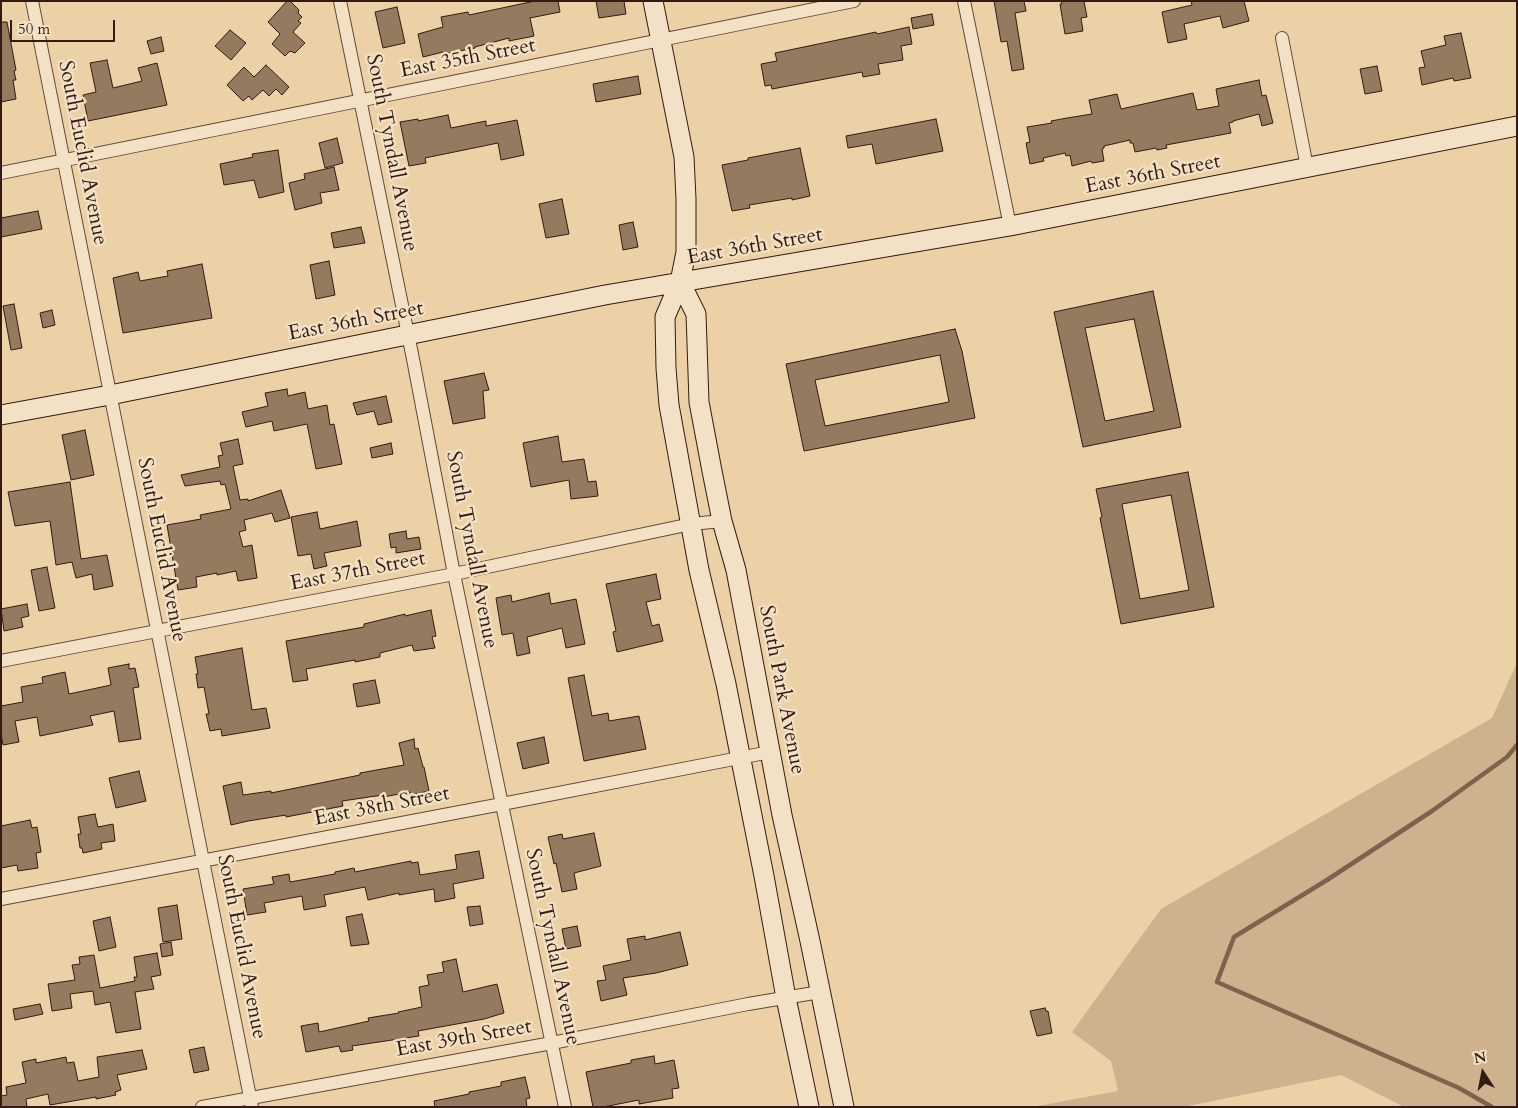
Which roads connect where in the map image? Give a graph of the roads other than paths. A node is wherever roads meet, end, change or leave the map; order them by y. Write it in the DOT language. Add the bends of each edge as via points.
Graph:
graph roads {
  1 [pos="32,1"];
  2 [pos="340,1"];
  3 [pos="653,1"];
  4 [pos="854,1"];
  5 [pos="964,1"];
  6 [pos="1282,38"];
  7 [pos="660,40"];
  8 [pos="360,101"];
  9 [pos="1517,126"];
  10 [pos="63,161"];
  11 [pos="1307,167"];
  12 [pos="1,173"];
  13 [pos="1010,226"];
  14 [pos="680,282"];
  15 [pos="408,335"];
  16 [pos="110,395"];
  17 [pos="1,414"];
  18 [pos="722,521"];
  19 [pos="690,524"];
  20 [pos="454,574"];
  21 [pos="157,631"];
  22 [pos="1,661"];
  23 [pos="770,752"];
  24 [pos="741,757"];
  25 [pos="502,804"];
  26 [pos="203,861"];
  27 [pos="1,899"];
  28 [pos="820,992"];
  29 [pos="786,998"];
  30 [pos="552,1043"];
  31 [pos="252,1102"];
  32 [pos="202,1107"];
  33 [pos="565,1107"];
  34 [pos="809,1107"];
  35 [pos="844,1107"];
  1 -- 10 [label="street, South Euclid Avenue"];
  2 -- 8 [label="street, South Tyndall Avenue"];
  3 -- 7 [label="main road"];
  4 -- 7 [label="street, East 35th Street"];
  5 -- 13 [label="street"];
  6 -- 11 [label="street"];
  7 -- 8 [label="street, East 35th Street"];
  7 -- 14 [label="main road" via="684,157 686,252"];
  8 -- 10 [label="street, East 35th Street"];
  8 -- 15 [label="street, South Tyndall Avenue"];
  9 -- 11 [label="main road, East 36th Street"];
  10 -- 12 [label="street, East 35th Street"];
  10 -- 16 [label="street, South Euclid Avenue"];
  11 -- 13 [label="main road, East 36th Street"];
  13 -- 14 [label="main road, East 36th Street"];
  14 -- 15 [label="main road, East 36th Street"];
  14 -- 18 [label="main road, South Park Avenue" via="696,314 699,402"];
  14 -- 19 [label="main road" via="665,318 666,368"];
  15 -- 16 [label="main road, East 36th Street"];
  15 -- 20 [label="street, South Tyndall Avenue"];
  16 -- 17 [label="main road, East 36th Street"];
  16 -- 21 [label="street, South Euclid Avenue"];
  18 -- 19 [label="street, East 37th Street"];
  18 -- 23 [label="main road, South Park Avenue" via="736,570"];
  19 -- 20 [label="street, East 37th Street"];
  19 -- 24 [label="main road"];
  20 -- 21 [label="street, East 37th Street"];
  20 -- 25 [label="street, South Tyndall Avenue"];
  21 -- 22 [label="street, East 37th Street"];
  21 -- 26 [label="street, South Euclid Avenue"];
  23 -- 24 [label="street, East 38th Street"];
  23 -- 28 [label="main road, South Park Avenue"];
  24 -- 25 [label="street, East 38th Street"];
  24 -- 29 [label="main road"];
  25 -- 26 [label="street, East 38th Street"];
  25 -- 30 [label="street, South Tyndall Avenue"];
  26 -- 27 [label="street, East 38th Street"];
  26 -- 31 [label="street, South Euclid Avenue"];
  28 -- 29 [label="street, East 39th Street"];
  28 -- 35 [label="main road, South Park Avenue"];
  29 -- 30 [label="street, East 39th Street"];
  29 -- 34 [label="main road"];
  30 -- 31 [label="street, East 39th Street"];
  30 -- 33 [label="street, South Tyndall Avenue"];
  31 -- 32 [label="street, East 39th Street"];
}
